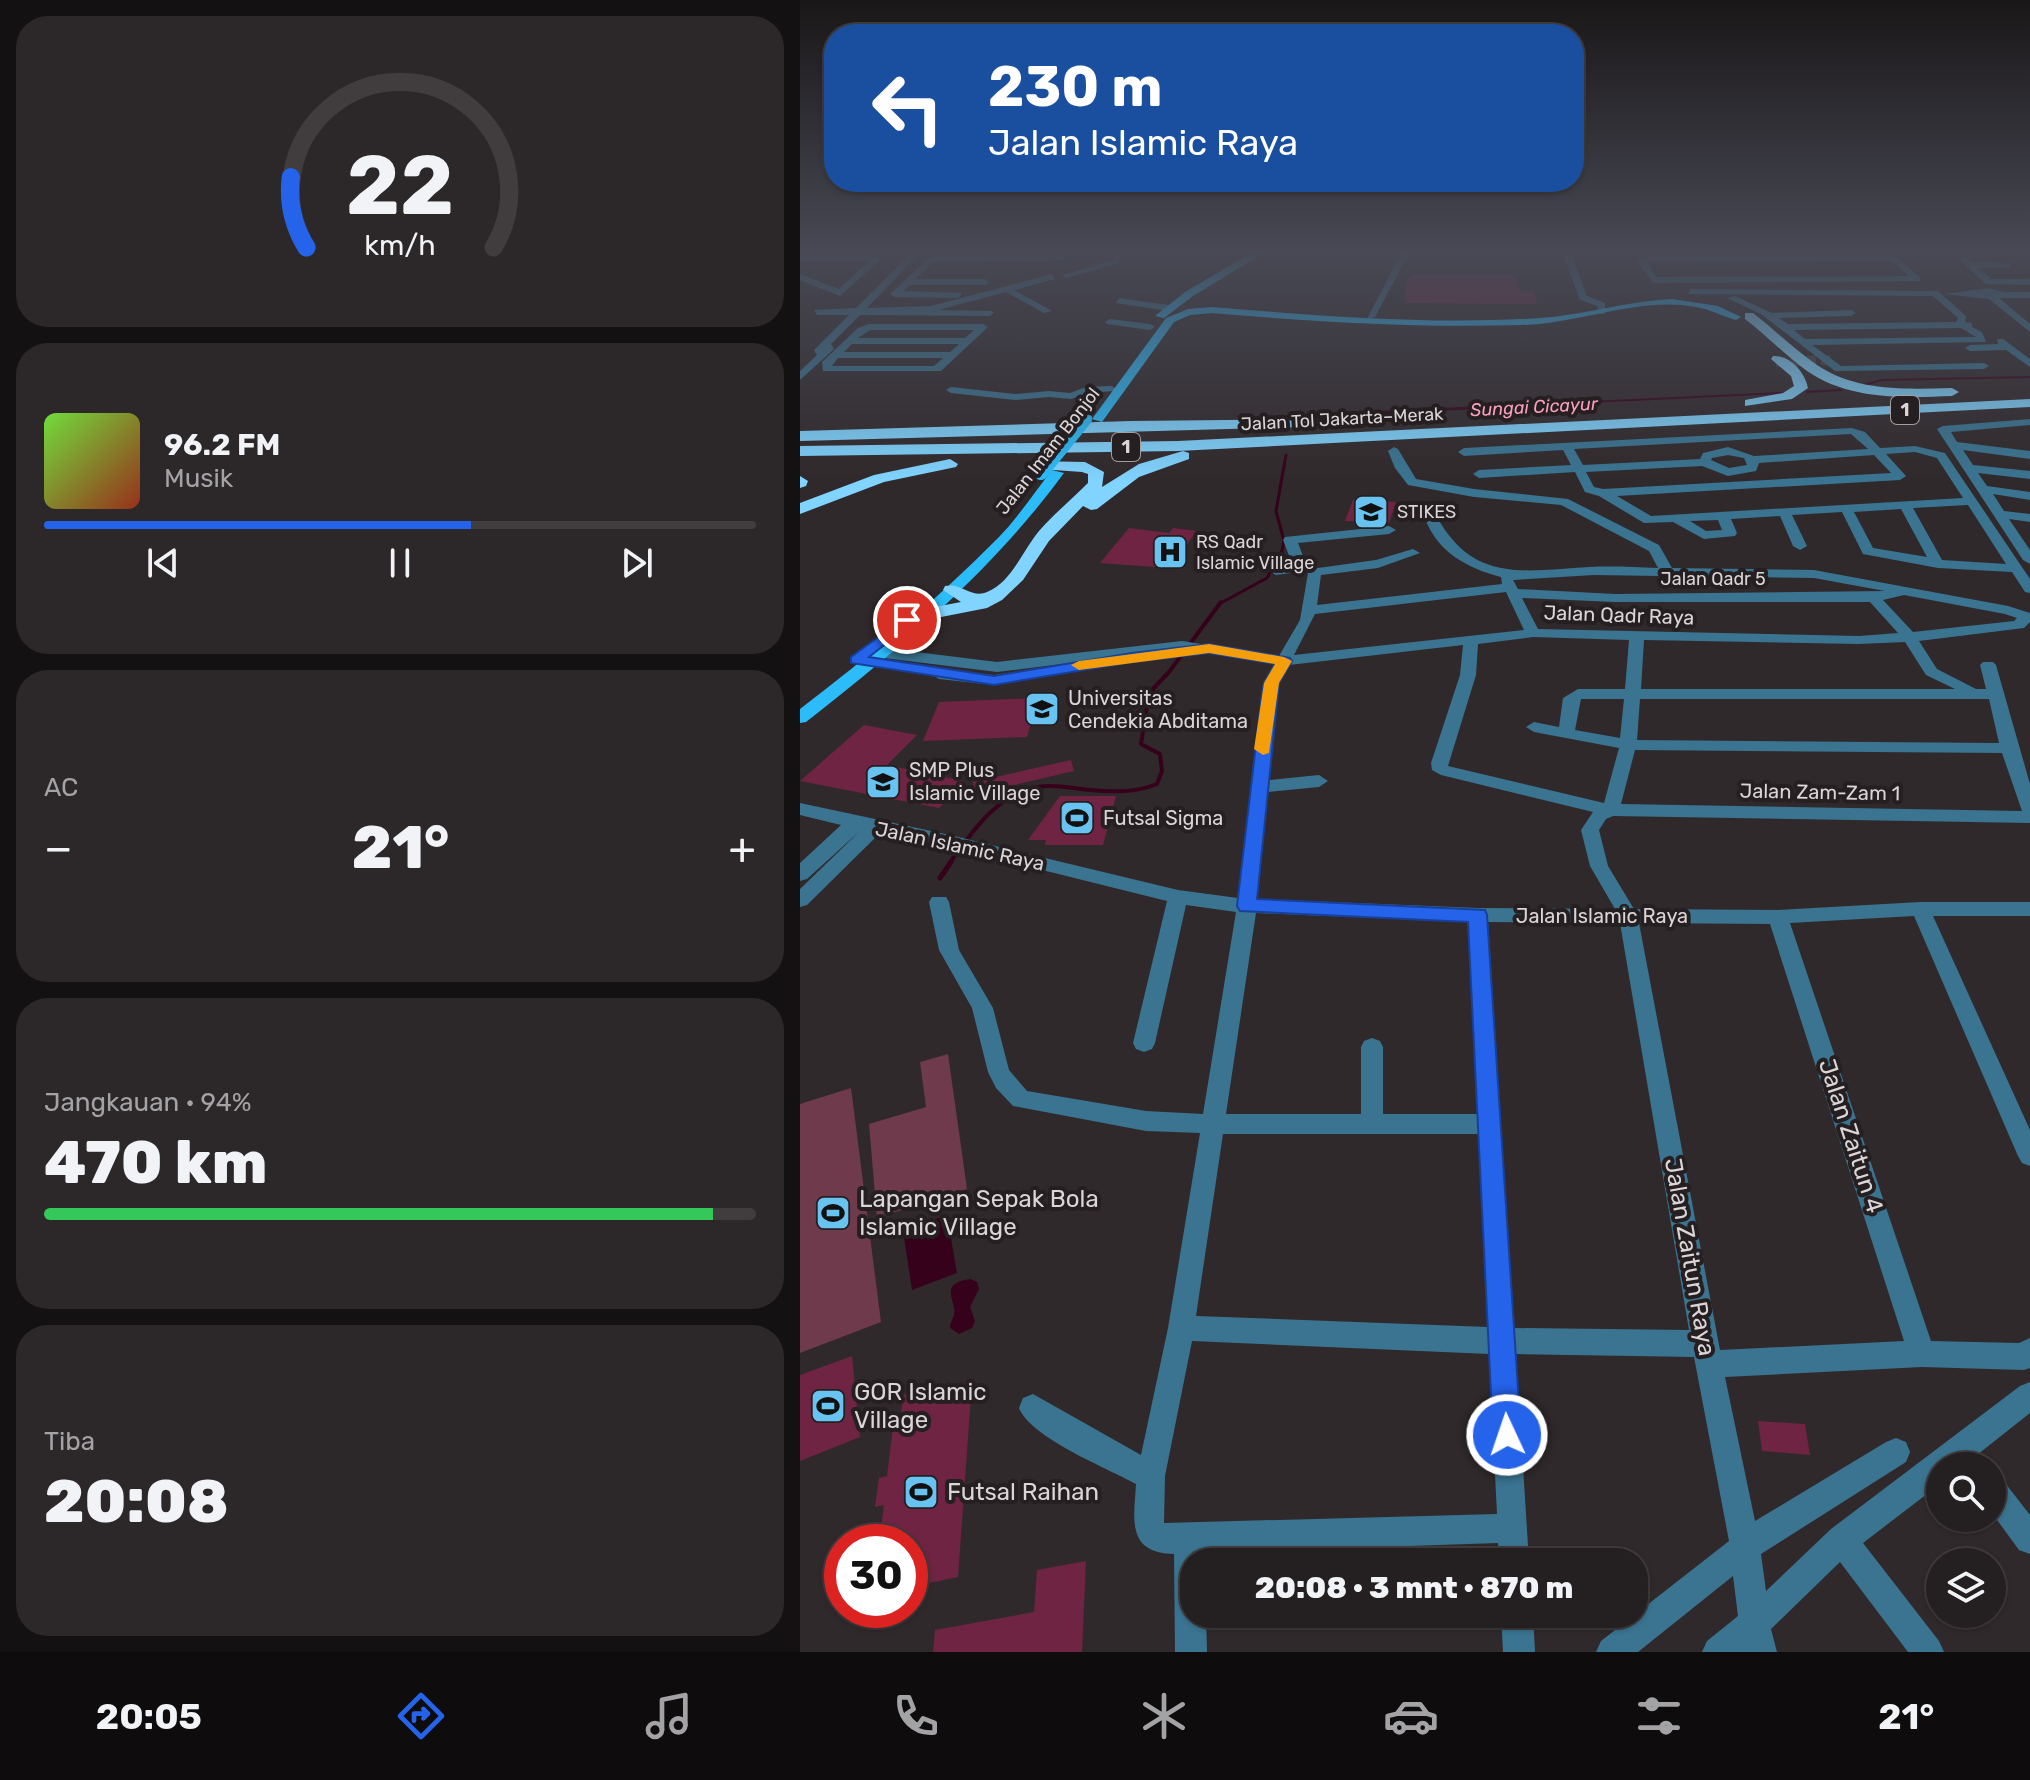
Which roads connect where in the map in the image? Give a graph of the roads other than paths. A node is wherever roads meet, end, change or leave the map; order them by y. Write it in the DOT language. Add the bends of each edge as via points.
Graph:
graph roads {
  1 [pos="844,328"];
  2 [pos="846,328"];
  3 [pos="868,328"];
  4 [pos="982,328"];
  5 [pos="1149,328"];
  6 [pos="1160,328"];
  7 [pos="1162,328"];
  8 [pos="1749,328"];
  9 [pos="1765,328"];
  10 [pos="1821,328"];
  11 [pos="1966,328"];
  12 [pos="1984,328"];
  13 [pos="1790,329"];
  14 [pos="1869,340"];
  15 [pos="850,341"];
  16 [pos="968,341"];
  17 [pos="1805,342"];
  18 [pos="2008,347"];
  19 [pos="1818,353"];
  20 [pos="1953,353"];
  21 [pos="1913,354"];
  22 [pos="835,355"];
  23 [pos="953,355"];
  24 [pos="1876,359"];
  25 [pos="1833,360"];
  26 [pos="1133,362"];
  27 [pos="2030,364"];
  28 [pos="1967,366"];
  29 [pos="1984,366"];
  30 [pos="1926,367"];
  31 [pos="800,369"];
  32 [pos="800,377"];
  33 [pos="1110,389"];
  34 [pos="951,390"];
  35 [pos="2030,391"];
  36 [pos="1949,392"];
  37 [pos="1750,403"];
  38 [pos="2030,403"];
  39 [pos="1091,419"];
  40 [pos="2030,422"];
  41 [pos="1334,423"];
  42 [pos="1451,434"];
  43 [pos="800,439"];
  44 [pos="1712,439"];
  45 [pos="987,441"];
  46 [pos="1953,445"];
  47 [pos="1567,446"];
  48 [pos="800,451"];
  49 [pos="1394,451"];
  50 [pos="1721,451"];
  51 [pos="1464,452"];
  52 [pos="1880,452"];
  53 [pos="1194,454"];
  54 [pos="2030,455"];
  55 [pos="1752,460"];
  56 [pos="1704,462"];
  57 [pos="1578,468"];
  58 [pos="1968,468"];
  59 [pos="1738,472"];
  60 [pos="1049,473"];
  61 [pos="1479,474"];
  62 [pos="2030,475"];
  63 [pos="1748,485"];
  64 [pos="1603,493"];
  65 [pos="1977,495"];
  66 [pos="2030,496"];
  67 [pos="1904,504"];
  68 [pos="1846,508"];
  69 [pos="800,509"];
  70 [pos="1784,512"];
  71 [pos="1999,514"];
  72 [pos="1723,515"];
  73 [pos="800,516"];
  74 [pos="1431,518"];
  75 [pos="1675,518"];
  76 [pos="2030,518"];
  77 [pos="1389,530"];
  78 [pos="2024,541"];
  79 [pos="1800,546"];
  80 [pos="1413,553"];
  81 [pos="2030,560"];
  82 [pos="1938,564"];
  83 [pos="2016,568"];
  84 [pos="1310,569"];
  85 [pos="1276,571"];
  86 [pos="1661,572"];
  87 [pos="1854,580"];
  88 [pos="1509,584"];
  89 [pos="2030,589"];
  90 [pos="1914,592"];
  91 [pos="948,594"];
  92 [pos="1672,597"];
  93 [pos="1869,598"];
  94 [pos="969,605"];
  95 [pos="1309,610"];
  96 [pos="926,614"];
  97 [pos="2028,618"];
  98 [pos="1533,633"];
  99 [pos="1637,637"];
  100 [pos="1471,638"];
  101 [pos="1910,638"];
  102 [pos="870,657"];
  103 [pos="1284,661"];
  104 [pos="1988,665"];
  105 [pos="1976,693"];
  106 [pos="1632,694"];
  107 [pos="1994,694"];
  108 [pos="800,705"];
  109 [pos="800,718"];
  110 [pos="1534,727"];
  111 [pos="1566,733"];
  112 [pos="1628,745"];
  113 [pos="2009,748"];
  114 [pos="1319,781"];
  115 [pos="1258,787"];
  116 [pos="800,809"];
  117 [pos="1611,810"];
  118 [pos="2030,810"];
  119 [pos="2030,817"];
  120 [pos="855,823"];
  121 [pos="875,827"];
  122 [pos="800,874"];
  123 [pos="1178,897"];
  124 [pos="800,900"];
  125 [pos="939,902"];
  126 [pos="1247,906"];
  127 [pos="1920,909"];
  128 [pos="2030,909"];
  129 [pos="1478,915"];
  130 [pos="1628,915"];
  131 [pos="1778,917"];
  132 [pos="1144,1043"];
  133 [pos="1372,1047"];
  134 [pos="1212,1124"];
  135 [pos="1372,1124"];
  136 [pos="1490,1124"];
  137 [pos="2030,1156"];
  138 [pos="1181,1328"];
  139 [pos="1502,1341"];
  140 [pos="2030,1351"];
  141 [pos="1707,1354"];
  142 [pos="1922,1354"];
  143 [pos="2030,1396"];
  144 [pos="1033,1408"];
  145 [pos="1896,1452"];
  146 [pos="1966,1452"];
  147 [pos="1151,1476"];
  148 [pos="1926,1482"];
  149 [pos="2006,1507"];
  150 [pos="1512,1528"];
  151 [pos="1189,1538"];
  152 [pos="2030,1539"];
  153 [pos="1842,1540"];
  154 [pos="1745,1547"];
  155 [pos="1513,1548"];
  156 [pos="1756,1623"];
  157 [pos="1518,1628"];
  158 [pos="1191,1652"];
  159 [pos="1519,1652"];
  160 [pos="1612,1652"];
  161 [pos="1718,1652"];
  162 [pos="1769,1652"];
  163 [pos="1928,1652"];
  1 -- 31 [label="street"];
  2 -- 32 [label="street"];
  3 -- 15 [label="street"];
  4 -- 16 [label="street"];
  5 -- 26 [label="main road, Jalan Imam Bonjol"];
  6 -- 26 [label="main road, Jalan Imam Bonjol"];
  7 -- 26 [label="main road, Jalan Imam Bonjol"];
  8 -- 37 [label="highway" via="1801,381 1795,394"];
  9 -- 36 [label="highway" via="1811,368 1843,384 1891,392"];
  10 -- 13 [label="street"];
  11 -- 14 [label="street" via="1984,337"];
  12 -- 18 [label="street"];
  13 -- 17 [label="street"];
  14 -- 17 [label="street"];
  14 -- 19 [label="street"];
  15 -- 16 [label="street"];
  15 -- 22 [label="street"];
  16 -- 23 [label="street"];
  17 -- 19 [label="street"];
  18 -- 24 [label="street" via="1884,350"];
  18 -- 27 [label="street"];
  19 -- 24 [label="street" via="1839,369"];
  20 -- 28 [label="street"];
  21 -- 30 [label="street"];
  22 -- 23 [label="street"];
  22 -- 23 [label="street" via="825,367 937,369"];
  24 -- 25 [label="street"];
  24 -- 30 [label="street"];
  26 -- 33 [label="main road, Jalan Imam Bonjol"];
  26 -- 39 [label="main road, Jalan Imam Bonjol"];
  28 -- 29 [label="street"];
  28 -- 30 [label="street"];
  33 -- 34 [label="street" via="1026,397"];
  33 -- 39 [label="main road, Jalan Imam Bonjol"];
  35 -- 36 [label="highway"];
  35 -- 45 [label="highway, Jalan Tol Jakarta–Merak / 1" via="1232,435"];
  36 -- 37 [label="highway"];
  37 -- 41 [label="highway"];
  38 -- 42 [label="highway, Jalan Tol Jakarta–Merak / 1"];
  39 -- 60 [label="main road, Jalan Imam Bonjol"];
  40 -- 46 [label="street" via="1944,427"];
  41 -- 43 [label="highway" via="1131,425"];
  41 -- 45 [label="highway"];
  42 -- 48 [label="highway, Jalan Tol Jakarta–Merak / 1" via="1178,446"];
  42 -- 53 [label="highway"];
  43 -- 45 [label="highway, Jalan Tol Jakarta–Merak / 1"];
  44 -- 47 [label="street"];
  44 -- 50 [label="street"];
  44 -- 52 [label="street" via="1852,431"];
  46 -- 54 [label="street"];
  46 -- 58 [label="street"];
  47 -- 51 [label="street"];
  47 -- 57 [label="street"];
  49 -- 86 [label="street" via="1412,482 1564,502 1654,548 1664,563"];
  50 -- 55 [label="street"];
  50 -- 56 [label="street" via="1707,455"];
  52 -- 55 [label="street"];
  52 -- 63 [label="street" via="1900,476"];
  52 -- 65 [label="street" via="1915,449 1941,455"];
  53 -- 69 [label="highway" via="919,467"];
  53 -- 94 [label="highway" via="1124,477 1093,504 1015,593"];
  55 -- 59 [label="street" via="1752,468"];
  56 -- 57 [label="street"];
  56 -- 59 [label="street" via="1717,470"];
  57 -- 61 [label="street"];
  57 -- 64 [label="street" via="1589,489"];
  58 -- 62 [label="street"];
  58 -- 65 [label="street"];
  59 -- 63 [label="street"];
  60 -- 91 [label="main road, Jalan Imam Bonjol" via="1006,538"];
  60 -- 102 [label="main road, Jalan Imam Bonjol"];
  63 -- 64 [label="street"];
  64 -- 75 [label="street" via="1649,520"];
  65 -- 66 [label="street"];
  65 -- 67 [label="street"];
  65 -- 71 [label="street"];
  65 -- 83 [label="street"];
  67 -- 68 [label="street"];
  67 -- 82 [label="street"];
  68 -- 70 [label="street"];
  68 -- 82 [label="street" via="1868,551"];
  70 -- 72 [label="street"];
  70 -- 79 [label="street"];
  71 -- 76 [label="street"];
  71 -- 78 [label="street"];
  72 -- 75 [label="street"];
  72 -- 75 [label="street" via="1730,533 1709,536"];
  73 -- 91 [label="highway" via="925,470 1043,464 1096,472 1096,484 1046,533 1008,589 973,600"];
  74 -- 88 [label="street" via="1458,555"];
  77 -- 84 [label="street" via="1290,540 1294,554"];
  78 -- 81 [label="street"];
  80 -- 84 [label="street" via="1378,564"];
  82 -- 83 [label="street"];
  83 -- 89 [label="street"];
  84 -- 85 [label="street"];
  84 -- 95 [label="street"];
  86 -- 87 [label="street" via="1814,574"];
  86 -- 88 [label="street"];
  86 -- 92 [label="street"];
  87 -- 90 [label="street"];
  87 -- 93 [label="street"];
  88 -- 92 [label="street, Jalan Qadr 5"];
  88 -- 95 [label="street"];
  88 -- 98 [label="street"];
  90 -- 93 [label="street, Jalan Qadr 5"];
  90 -- 97 [label="street"];
  91 -- 94 [label="highway"];
  91 -- 96 [label="main road, Jalan Imam Bonjol"];
  92 -- 93 [label="street, Jalan Qadr 5"];
  93 -- 101 [label="street"];
  94 -- 96 [label="highway"];
  95 -- 103 [label="street"];
  96 -- 102 [label="main road, Jalan Imam Bonjol"];
  97 -- 101 [label="street, Jalan Qadr Raya" via="2019,625"];
  98 -- 99 [label="street, Jalan Qadr Raya"];
  98 -- 100 [label="street, Jalan Qadr Raya"];
  99 -- 101 [label="street, Jalan Qadr Raya"];
  99 -- 106 [label="street"];
  100 -- 103 [label="street, Jalan Qadr Raya"];
  100 -- 117 [label="street, Jalan Zam-Zam 1" via="1468,675 1441,770"];
  101 -- 105 [label="street" via="1935,675"];
  102 -- 103 [label="street, Jalan Qadr Raya" via="995,674 1193,648"];
  102 -- 108 [label="main road, Jalan Imam Bonjol"];
  102 -- 109 [label="main road, Jalan Imam Bonjol"];
  103 -- 115 [label="street" via="1271,683"];
  104 -- 107 [label="street"];
  105 -- 106 [label="street"];
  105 -- 107 [label="street"];
  106 -- 111 [label="street" via="1572,696"];
  106 -- 112 [label="street"];
  107 -- 113 [label="street"];
  110 -- 111 [label="street"];
  111 -- 112 [label="street"];
  112 -- 113 [label="street"];
  112 -- 117 [label="street"];
  113 -- 118 [label="street"];
  114 -- 115 [label="street"];
  115 -- 126 [label="street"];
  116 -- 120 [label="street, Jalan Islamic Raya"];
  117 -- 119 [label="street, Jalan Zam-Zam 1"];
  117 -- 130 [label="street, Jalan Zaitun Raya" via="1590,830 1593,851"];
  120 -- 121 [label="street, Jalan Islamic Raya"];
  120 -- 122 [label="street"];
  121 -- 123 [label="street, Jalan Islamic Raya"];
  121 -- 124 [label="street"];
  123 -- 126 [label="street, Jalan Islamic Raya"];
  123 -- 132 [label="street"];
  125 -- 134 [label="street" via="951,954 985,1015 989,1046 1007,1089 1021,1099 1131,1119"];
  126 -- 129 [label="street, Jalan Islamic Raya"];
  126 -- 134 [label="street"];
  127 -- 128 [label="street, Jalan Islamic Raya"];
  127 -- 131 [label="street, Jalan Islamic Raya"];
  127 -- 137 [label="street"];
  129 -- 130 [label="street, Jalan Islamic Raya"];
  129 -- 136 [label="street"];
  130 -- 131 [label="street, Jalan Islamic Raya"];
  130 -- 141 [label="street, Jalan Zaitun Raya"];
  131 -- 142 [label="street, Jalan Zaitun 4"];
  133 -- 135 [label="street"];
  134 -- 135 [label="street"];
  134 -- 138 [label="street"];
  135 -- 136 [label="street"];
  136 -- 139 [label="street"];
  138 -- 139 [label="street"];
  138 -- 147 [label="street"];
  139 -- 141 [label="street"];
  139 -- 150 [label="street"];
  140 -- 142 [label="street" via="2024,1357"];
  141 -- 142 [label="street"];
  141 -- 154 [label="street, Jalan Zaitun Raya"];
  143 -- 146 [label="street"];
  144 -- 147 [label="street"];
  145 -- 154 [label="street"];
  147 -- 151 [label="street" via="1151,1533 1161,1539"];
  148 -- 153 [label="street"];
  149 -- 152 [label="street"];
  150 -- 151 [label="street"];
  150 -- 155 [label="street"];
  151 -- 158 [label="street"];
  153 -- 156 [label="street"];
  153 -- 163 [label="street"];
  154 -- 156 [label="street, Jalan Zaitun Raya"];
  154 -- 160 [label="street"];
  156 -- 161 [label="street"];
  156 -- 162 [label="street, Jalan Zaitun Raya"];
  157 -- 159 [label="street"];
}
